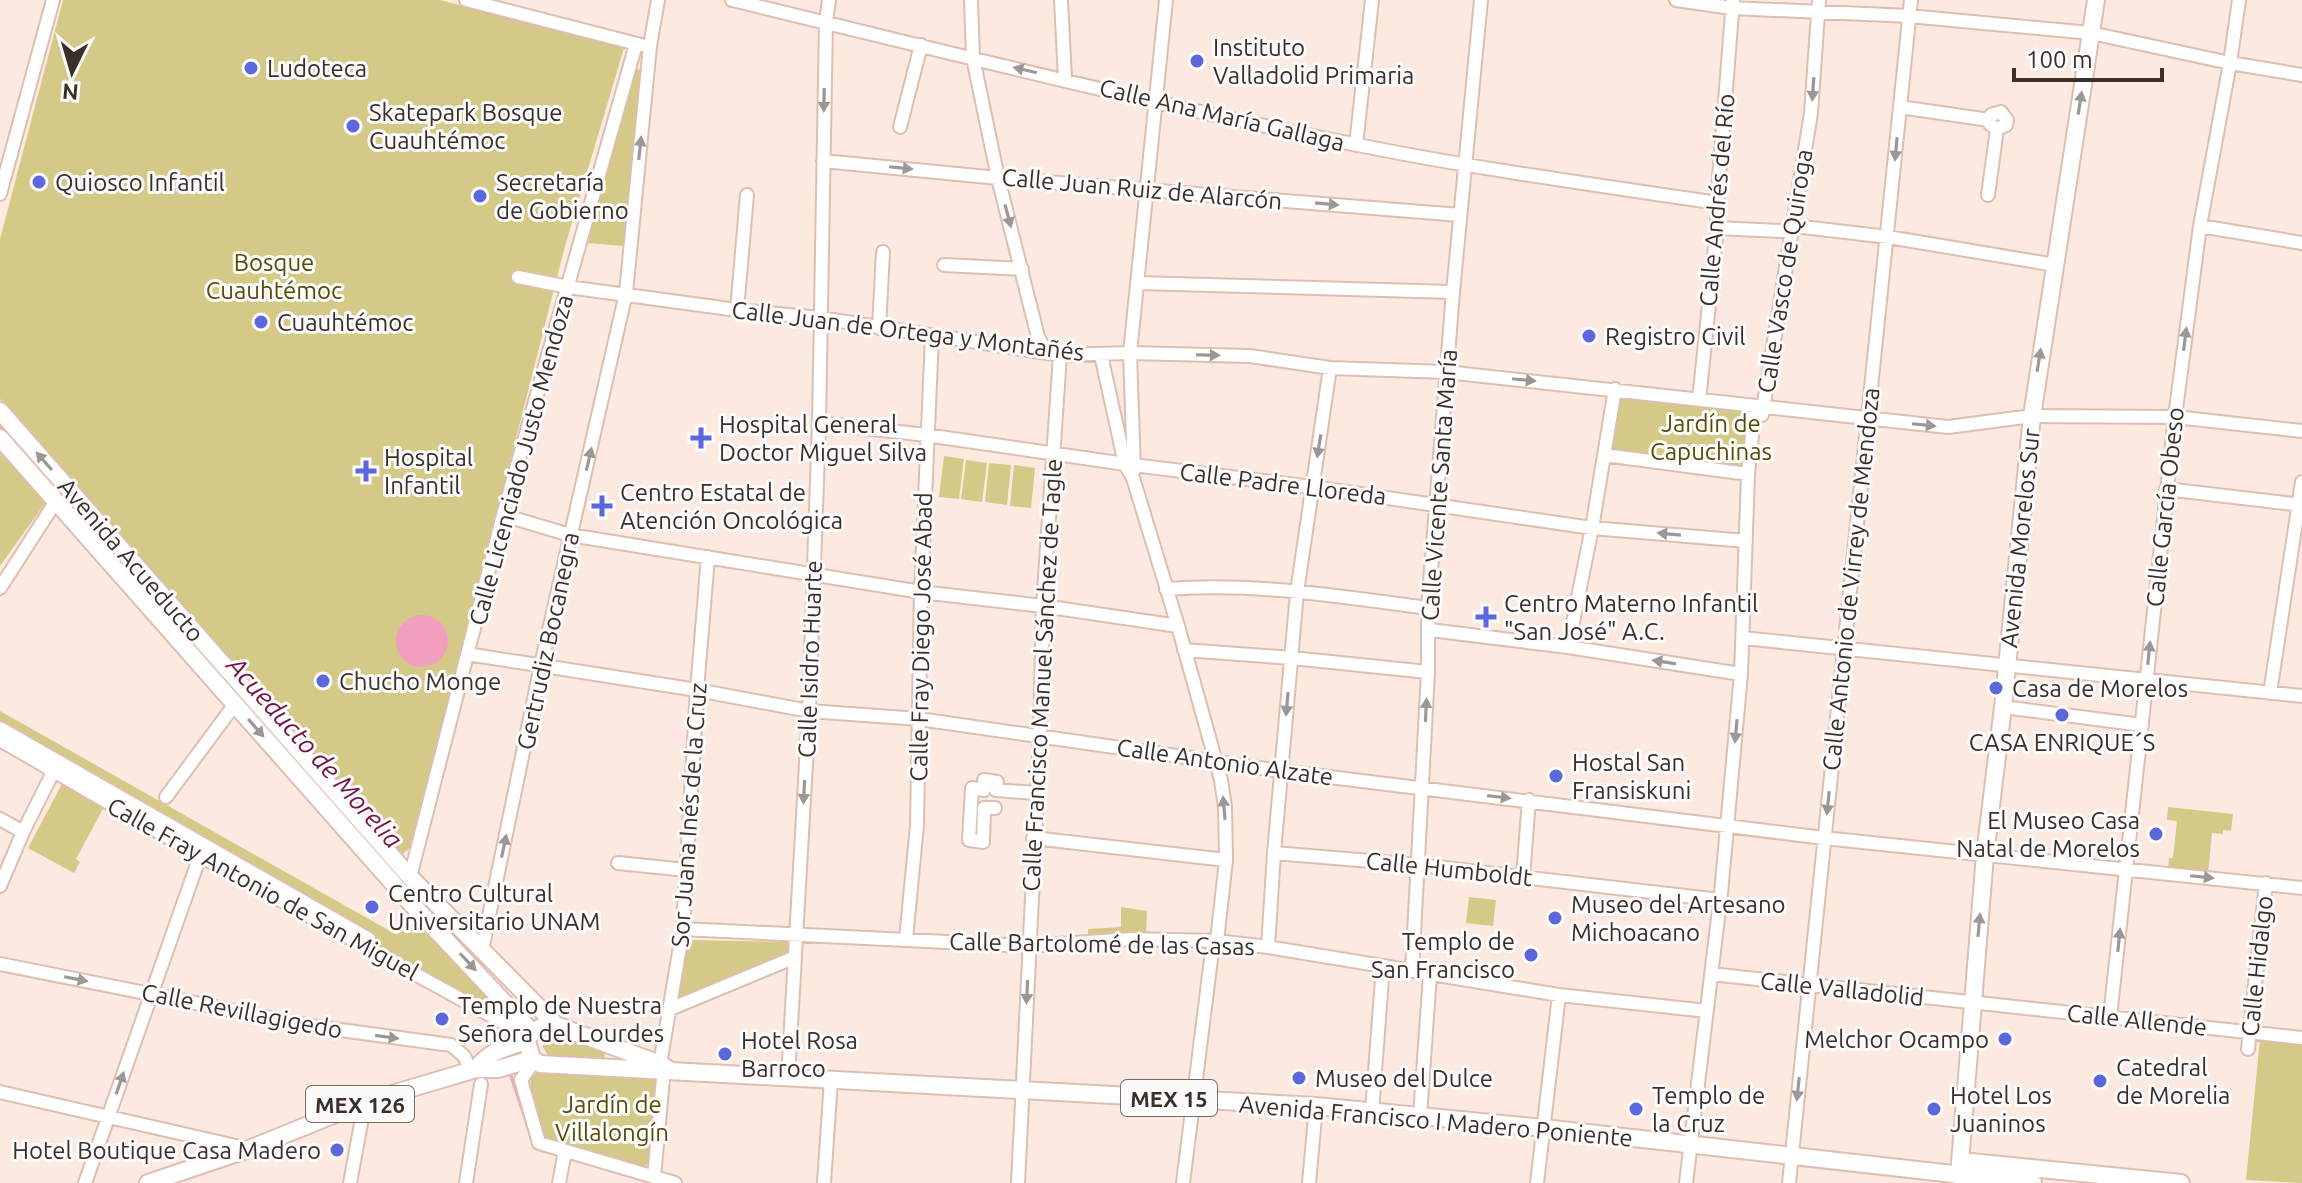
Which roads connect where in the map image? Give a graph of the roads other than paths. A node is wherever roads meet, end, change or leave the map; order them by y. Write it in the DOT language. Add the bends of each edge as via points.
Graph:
graph roads {
  1 [pos="53,0"];
  2 [pos="466,0"];
  3 [pos="658,0"];
  4 [pos="732,0"];
  5 [pos="829,0"];
  6 [pos="971,0"];
  7 [pos="1061,0"];
  8 [pos="1166,0"];
  9 [pos="1372,0"];
  10 [pos="1481,0"];
  11 [pos="1676,0"];
  12 [pos="1911,0"];
  13 [pos="2096,0"];
  14 [pos="2239,0"];
  15 [pos="492,3"];
  16 [pos="1733,4"];
  17 [pos="1819,6"];
  18 [pos="1909,16"];
  19 [pos="826,22"];
  20 [pos="2091,33"];
  21 [pos="636,44"];
  22 [pos="921,45"];
  23 [pos="650,46"];
  24 [pos="973,58"];
  25 [pos="2230,63"];
  26 [pos="2302,75"];
  27 [pos="1065,79"];
  28 [pos="1155,101"];
  29 [pos="1900,107"];
  30 [pos="900,127"];
  31 [pos="1356,145"];
  32 [pos="823,161"];
  33 [pos="1464,165"];
  34 [pos="998,178"];
  35 [pos="1147,189"];
  36 [pos="0,194"];
  37 [pos="747,195"];
  38 [pos="1988,195"];
  39 [pos="1717,203"];
  40 [pos="1460,215"];
  41 [pos="1794,226"];
  42 [pos="2200,226"];
  43 [pos="1717,228"];
  44 [pos="1888,237"];
  45 [pos="2302,243"];
  46 [pos="883,252"];
  47 [pos="944,265"];
  48 [pos="2055,265"];
  49 [pos="1022,269"];
  50 [pos="518,277"];
  51 [pos="1138,283"];
  52 [pos="568,287"];
  53 [pos="1453,292"];
  54 [pos="626,293"];
  55 [pos="737,310"];
  56 [pos="820,318"];
  57 [pos="879,328"];
  58 [pos="932,336"];
  59 [pos="1130,353"];
  60 [pos="1053,354"];
  61 [pos="1101,355"];
  62 [pos="1330,368"];
  63 [pos="1446,372"];
  64 [pos="1615,389"];
  65 [pos="1699,400"];
  66 [pos="1759,408"];
  67 [pos="0,411"];
  68 [pos="2032,416"];
  69 [pos="2175,417"];
  70 [pos="1867,419"];
  71 [pos="819,423"];
  72 [pos="2302,431"];
  73 [pos="926,435"];
  74 [pos="0,438"];
  75 [pos="1053,452"];
  76 [pos="1604,455"];
  77 [pos="1131,469"];
  78 [pos="1748,474"];
  79 [pos="2302,482"];
  80 [pos="1312,487"];
  81 [pos="2166,489"];
  82 [pos="56,501"];
  83 [pos="1436,505"];
  84 [pos="2300,505"];
  85 [pos="503,515"];
  86 [pos="1592,528"];
  87 [pos="570,535"];
  88 [pos="1746,541"];
  89 [pos="708,557"];
  90 [pos="814,575"];
  91 [pos="0,588"];
  92 [pos="1166,589"];
  93 [pos="921,592"];
  94 [pos="1297,592"];
  95 [pos="1043,606"];
  96 [pos="1428,608"];
  97 [pos="1178,626"];
  98 [pos="1430,630"];
  99 [pos="1743,638"];
  100 [pos="1568,647"];
  101 [pos="1843,648"];
  102 [pos="1184,650"];
  103 [pos="467,654"];
  104 [pos="1292,658"];
  105 [pos="541,665"];
  106 [pos="2007,665"];
  107 [pos="1428,672"];
  108 [pos="1741,674"];
  109 [pos="2147,680"];
  110 [pos="697,690"];
  111 [pos="2270,693"];
  112 [pos="2302,696"];
  113 [pos="235,704"];
  114 [pos="2003,707"];
  115 [pos="809,711"];
  116 [pos="919,719"];
  117 [pos="2142,725"];
  118 [pos="0,728"];
  119 [pos="1040,735"];
  120 [pos="0,740"];
  121 [pos="1216,761"];
  122 [pos="1281,771"];
  123 [pos="53,772"];
  124 [pos="1422,788"];
  125 [pos="1036,793"];
  126 [pos="166,797"];
  127 [pos="1529,800"];
  128 [pos="995,808"];
  129 [pos="0,819"];
  130 [pos="1728,825"];
  131 [pos="23,832"];
  132 [pos="1033,838"];
  133 [pos="1824,838"];
  134 [pos="1274,853"];
  135 [pos="1985,855"];
  136 [pos="200,856"];
  137 [pos="1226,860"];
  138 [pos="618,863"];
  139 [pos="1419,865"];
  140 [pos="686,870"];
  141 [pos="2127,870"];
  142 [pos="1523,876"];
  143 [pos="410,877"];
  144 [pos="2266,883"];
  145 [pos="0,886"];
  146 [pos="2302,888"];
  147 [pos="1720,900"];
  148 [pos="683,929"];
  149 [pos="795,934"];
  150 [pos="906,939"];
  151 [pos="1217,941"];
  152 [pos="1029,946"];
  153 [pos="1268,947"];
  154 [pos="482,950"];
  155 [pos="793,958"];
  156 [pos="0,964"];
  157 [pos="1383,966"];
  158 [pos="1412,971"];
  159 [pos="1430,974"];
  160 [pos="1711,974"];
  161 [pos="1809,985"];
  162 [pos="152,994"];
  163 [pos="1559,995"];
  164 [pos="1973,1003"];
  165 [pos="670,1009"];
  166 [pos="1707,1011"];
  167 [pos="2110,1017"];
  168 [pos="509,1020"];
  169 [pos="556,1025"];
  170 [pos="2250,1032"];
  171 [pos="529,1036"];
  172 [pos="2302,1038"];
  173 [pos="2248,1049"];
  174 [pos="533,1060"];
  175 [pos="665,1069"];
  176 [pos="476,1075"];
  177 [pos="788,1078"];
  178 [pos="831,1080"];
  179 [pos="1022,1091"];
  180 [pos="0,1092"];
  181 [pos="1193,1100"];
  182 [pos="365,1102"];
  183 [pos="1316,1106"];
  184 [pos="1372,1111"];
  185 [pos="1420,1116"];
  186 [pos="109,1117"];
  187 [pos="1544,1128"];
  188 [pos="1690,1145"];
  189 [pos="249,1149"];
  190 [pos="565,1151"];
  191 [pos="1791,1157"];
  192 [pos="654,1177"];
  193 [pos="180,1178"];
  194 [pos="1955,1179"];
  195 [pos="85,1183"];
  196 [pos="148,1183"];
  197 [pos="350,1183"];
  198 [pos="466,1183"];
  199 [pos="559,1183"];
  200 [pos="675,1183"];
  201 [pos="824,1183"];
  202 [pos="1018,1183"];
  203 [pos="1183,1183"];
  204 [pos="1309,1183"];
  205 [pos="1537,1183"];
  206 [pos="1686,1183"];
  207 [pos="1789,1183"];
  208 [pos="2033,1183"];
  209 [pos="2181,1183"];
  1 -- 36 [label="street"];
  2 -- 15 [label="street"];
  3 -- 23 [label="street, Gertrudiz Bocanegra"];
  4 -- 19 [label="street, Calle Ana María Gallaga"];
  5 -- 19 [label="street, Calle Isidro Huarte"];
  6 -- 24 [label="street, Calle Francisco Manuel Sánchez de Tagle"];
  7 -- 27 [label="street"];
  8 -- 28 [label="street"];
  9 -- 31 [label="street"];
  10 -- 33 [label="street, Calle Vicente Santa María"];
  11 -- 16 [label="street"];
  12 -- 18 [label="street, Calle Antonio de Virrey de Mendoza"];
  13 -- 20 [label="main road, Avenida Morelos Sur"];
  14 -- 25 [label="street, Calle García Obeso"];
  15 -- 21 [label="street"];
  16 -- 17 [label="street"];
  16 -- 39 [label="street, Calle Andrés del Río"];
  17 -- 18 [label="street"];
  17 -- 41 [label="street, Calle Vasco de Quiroga, one-way" via="1811,113"];
  18 -- 20 [label="street"];
  18 -- 29 [label="street, Calle Antonio de Virrey de Mendoza"];
  19 -- 22 [label="street, Calle Ana María Gallaga"];
  19 -- 32 [label="street, Calle Isidro Huarte, one-way"];
  20 -- 25 [label="street"];
  48 -- 20 [label="main road, Avenida Morelos Sur, one-way"];
  21 -- 23 [label="street"];
  21 -- 52 [label="street, Calle Licenciado Justo Mendoza"];
  22 -- 24 [label="street, Calle Ana María Gallaga"];
  22 -- 30 [label="street"];
  54 -- 23 [label="street, Gertrudiz Bocanegra, one-way"];
  27 -- 24 [label="street, Calle Ana María Gallaga, one-way"];
  24 -- 34 [label="street, Calle Francisco Manuel Sánchez de Tagle"];
  25 -- 26 [label="street"];
  25 -- 42 [label="street, Calle García Obeso"];
  27 -- 28 [label="street, Calle Ana María Gallaga"];
  28 -- 31 [label="street, Calle Ana María Gallaga"];
  28 -- 35 [label="street"];
  29 -- 38 [label="street" via="1993,125"];
  29 -- 44 [label="street, Calle Antonio de Virrey de Mendoza, one-way"];
  31 -- 33 [label="street, Calle Ana María Gallaga"];
  32 -- 34 [label="street, Calle Juan Ruiz de Alarcón, one-way"];
  32 -- 56 [label="street, Calle Isidro Huarte"];
  33 -- 39 [label="street, Calle Ana María Gallaga"];
  33 -- 40 [label="street, Calle Vicente Santa María"];
  34 -- 35 [label="street, Calle Juan Ruiz de Alarcón"];
  34 -- 49 [label="street, Calle Francisco Manuel Sánchez de Tagle, one-way"];
  35 -- 40 [label="street, Calle Juan Ruiz de Alarcón, one-way"];
  35 -- 51 [label="street"];
  37 -- 55 [label="street"];
  39 -- 43 [label="street, Calle Andrés del Río"];
  40 -- 53 [label="street, Calle Vicente Santa María"];
  41 -- 43 [label="street" via="1781,231"];
  41 -- 44 [label="street"];
  41 -- 66 [label="street, Calle Vasco de Quiroga"];
  42 -- 45 [label="street"];
  69 -- 42 [label="street, Calle García Obeso, one-way"];
  43 -- 65 [label="street, Calle Andrés del Río"];
  44 -- 48 [label="street"];
  44 -- 70 [label="street, Calle Antonio de Virrey de Mendoza"];
  46 -- 57 [label="street"];
  47 -- 49 [label="street"];
  68 -- 48 [label="main road, Avenida Morelos Sur, one-way"];
  49 -- 60 [label="street, Calle Francisco Manuel Sánchez de Tagle" via="1040,345"];
  50 -- 52 [label="street, Calle Juan de Ortega y Montañés"];
  51 -- 53 [label="street"];
  51 -- 59 [label="street"];
  52 -- 54 [label="street, Calle Juan de Ortega y Montañés"];
  52 -- 85 [label="street, Calle Licenciado Justo Mendoza"];
  53 -- 63 [label="street, Calle Vicente Santa María"];
  54 -- 55 [label="street, Calle Juan de Ortega y Montañés"];
  87 -- 54 [label="street, Gertrudiz Bocanegra, one-way"];
  55 -- 56 [label="street, Calle Juan de Ortega y Montañés"];
  56 -- 57 [label="street, Calle Juan de Ortega y Montañés"];
  56 -- 71 [label="street, Calle Isidro Huarte"];
  57 -- 58 [label="street, Calle Juan de Ortega y Montañés"];
  58 -- 60 [label="street, Calle Juan de Ortega y Montañés"];
  58 -- 73 [label="street, Calle Fray Diego José Abad"];
  59 -- 61 [label="street, Calle Juan de Ortega y Montañés"];
  59 -- 62 [label="street, Calle Juan de Ortega y Montañés, one-way" via="1250,356"];
  59 -- 77 [label="street"];
  60 -- 61 [label="street, Calle Juan de Ortega y Montañés"];
  60 -- 75 [label="street, Calle Francisco Manuel Sánchez de Tagle"];
  61 -- 77 [label="street"];
  62 -- 63 [label="street, Calle Juan de Ortega y Montañés"];
  62 -- 80 [label="street, one-way"];
  63 -- 64 [label="street, Calle Juan de Ortega y Montañés, one-way"];
  63 -- 83 [label="street, Calle Vicente Santa María"];
  64 -- 65 [label="street, Calle Juan de Ortega y Montañés"];
  64 -- 76 [label="street"];
  65 -- 66 [label="street, Calle Juan de Ortega y Montañés"];
  66 -- 70 [label="street, Calle Juan de Ortega y Montañés"];
  66 -- 78 [label="street, Calle Vasco de Quiroga"];
  66 -- 88 [label="street, Calle Vasco de Quiroga"];
  143 -- 67 [label="main road, Avenida Acueducto / MEX 15, one-way"];
  68 -- 69 [label="street, Calle Juan de Ortega y Montañés"];
  70 -- 68 [label="street, Calle Juan de Ortega y Montañés, one-way" via="1948,427"];
  68 -- 106 [label="main road, Avenida Morelos Sur"];
  69 -- 72 [label="street, Calle Juan de Ortega y Montañés"];
  69 -- 81 [label="street, Calle García Obeso"];
  70 -- 101 [label="street, Calle Antonio de Virrey de Mendoza"];
  71 -- 73 [label="street, Calle Padre Lloreda"];
  71 -- 90 [label="street, Calle Isidro Huarte"];
  73 -- 75 [label="street, Calle Padre Lloreda"];
  73 -- 93 [label="street, Calle Fray Diego José Abad"];
  74 -- 82 [label="main road, Avenida Acueducto"];
  75 -- 77 [label="street, Calle Padre Lloreda"];
  75 -- 95 [label="street, Calle Francisco Manuel Sánchez de Tagle"];
  76 -- 78 [label="street"];
  76 -- 86 [label="street"];
  77 -- 80 [label="street, Calle Padre Lloreda"];
  77 -- 92 [label="street"];
  78 -- 88 [label="street, Calle Vasco de Quiroga"];
  79 -- 84 [label="street"];
  80 -- 83 [label="street, Calle Padre Lloreda"];
  80 -- 94 [label="street"];
  81 -- 84 [label="street"];
  109 -- 81 [label="street, Calle García Obeso, one-way"];
  82 -- 91 [label="street"];
  82 -- 113 [label="main road, Avenida Acueducto"];
  83 -- 86 [label="street, Calle Padre Lloreda"];
  83 -- 96 [label="street, Calle Vicente Santa María"];
  84 -- 111 [label="street"];
  85 -- 87 [label="street"];
  85 -- 103 [label="street, Calle Licenciado Justo Mendoza"];
  88 -- 86 [label="street, Calle Padre Lloreda, one-way"];
  86 -- 100 [label="street"];
  87 -- 89 [label="street"];
  87 -- 105 [label="street, Gertrudiz Bocanegra"];
  88 -- 99 [label="street, Calle Vasco de Quiroga"];
  89 -- 90 [label="street"];
  89 -- 110 [label="street, Sor Juana Inés de la Cruz"];
  90 -- 93 [label="street"];
  90 -- 115 [label="street, Calle Isidro Huarte"];
  92 -- 94 [label="street"];
  92 -- 97 [label="street"];
  93 -- 95 [label="street"];
  93 -- 116 [label="street, Calle Fray Diego José Abad"];
  94 -- 96 [label="street"];
  94 -- 104 [label="street"];
  95 -- 97 [label="street"];
  95 -- 119 [label="street, Calle Francisco Manuel Sánchez de Tagle"];
  96 -- 98 [label="street, Calle Vicente Santa María"];
  97 -- 102 [label="street"];
  98 -- 100 [label="street"];
  98 -- 107 [label="street, Calle Vicente Santa María"];
  99 -- 101 [label="street"];
  99 -- 108 [label="street, Calle Vasco de Quiroga"];
  108 -- 100 [label="street, one-way"];
  101 -- 106 [label="street"];
  101 -- 133 [label="street, Calle Antonio de Virrey de Mendoza, one-way"];
  102 -- 104 [label="street"];
  102 -- 121 [label="street"];
  103 -- 105 [label="street, Calle Antonio Alzate"];
  103 -- 143 [label="street, Calle Licenciado Justo Mendoza"];
  104 -- 107 [label="street"];
  104 -- 122 [label="street, one-way"];
  105 -- 110 [label="street, Calle Antonio Alzate"];
  154 -- 105 [label="street, Gertrudiz Bocanegra, one-way"];
  106 -- 109 [label="street"];
  106 -- 114 [label="main road, Avenida Morelos Sur"];
  124 -- 107 [label="street, Calle Vicente Santa María, one-way"];
  108 -- 130 [label="street, Calle Vasco de Quiroga, one-way"];
  109 -- 111 [label="street"];
  109 -- 117 [label="street, Calle García Obeso"];
  110 -- 115 [label="street, Calle Antonio Alzate"];
  110 -- 140 [label="street, Sor Juana Inés de la Cruz"];
  111 -- 112 [label="street"];
  113 -- 126 [label="street"];
  113 -- 171 [label="main road, Avenida Acueducto, one-way"];
  114 -- 117 [label="street"];
  114 -- 135 [label="main road, Avenida Morelos Sur"];
  115 -- 116 [label="street, Calle Antonio Alzate"];
  115 -- 149 [label="street, Calle Isidro Huarte, one-way"];
  116 -- 119 [label="street, Calle Antonio Alzate"];
  116 -- 150 [label="street, Calle Fray Diego José Abad" via="917,825"];
  117 -- 141 [label="street, Calle García Obeso"];
  118 -- 168 [label="street"];
  119 -- 121 [label="street, Calle Antonio Alzate"];
  119 -- 125 [label="street, Calle Francisco Manuel Sánchez de Tagle"];
  120 -- 123 [label="street, Calle Fray Antonio de San Miguel"];
  121 -- 122 [label="street, Calle Antonio Alzate"];
  137 -- 121 [label="street, one-way" via="1225,807"];
  122 -- 124 [label="street, Calle Antonio Alzate"];
  122 -- 134 [label="street"];
  123 -- 131 [label="street"];
  123 -- 136 [label="street, Calle Fray Antonio de San Miguel"];
  124 -- 127 [label="street, Calle Antonio Alzate, one-way"];
  124 -- 139 [label="street, Calle Vicente Santa María"];
  125 -- 128 [label="street" via="996,790 997,782 984,780 984,790 972,788 969,840 983,842 984,808"];
  125 -- 132 [label="street, Calle Francisco Manuel Sánchez de Tagle"];
  127 -- 130 [label="street, Calle Antonio Alzate"];
  127 -- 142 [label="street"];
  129 -- 131 [label="street"];
  130 -- 133 [label="street, Calle Antonio Alzate"];
  130 -- 147 [label="street, Calle Vasco de Quiroga"];
  131 -- 145 [label="street"];
  132 -- 137 [label="street"];
  132 -- 152 [label="street, Calle Francisco Manuel Sánchez de Tagle"];
  133 -- 135 [label="street, Calle Antonio Alzate"];
  133 -- 161 [label="street, Calle Antonio de Virrey de Mendoza"];
  134 -- 139 [label="street, Calle Humboldt"];
  134 -- 153 [label="street"];
  135 -- 141 [label="street, Calle Antonio Alzate"];
  164 -- 135 [label="main road, Avenida Morelos Sur, one-way"];
  136 -- 162 [label="street"];
  136 -- 171 [label="street, Calle Fray Antonio de San Miguel"];
  137 -- 151 [label="street"];
  138 -- 140 [label="street"];
  139 -- 142 [label="street, Calle Humboldt"];
  139 -- 158 [label="street, Calle Vicente Santa María"];
  140 -- 148 [label="street, Sor Juana Inés de la Cruz"];
  141 -- 144 [label="street, Calle Antonio Alzate, one-way"];
  167 -- 141 [label="street, Calle García Obeso, one-way"];
  142 -- 147 [label="street, Calle Humboldt"];
  143 -- 154 [label="main road, Avenida Acueducto / MEX 15"];
  144 -- 146 [label="street, Calle Antonio Alzate"];
  144 -- 170 [label="street, Calle Hidalgo"];
  147 -- 160 [label="street, Calle Vasco de Quiroga"];
  148 -- 149 [label="street, Calle Bartolomé de las Casas"];
  148 -- 165 [label="street, Sor Juana Inés de la Cruz"];
  149 -- 150 [label="street, Calle Bartolomé de las Casas"];
  149 -- 155 [label="street, Calle Isidro Huarte"];
  150 -- 152 [label="street, Calle Bartolomé de las Casas"];
  151 -- 152 [label="street, Calle Bartolomé de las Casas" via="1132,939"];
  151 -- 153 [label="street, Calle Bartolomé de las Casas"];
  151 -- 181 [label="street"];
  152 -- 179 [label="street, Calle Francisco Manuel Sánchez de Tagle, one-way"];
  153 -- 157 [label="street, Calle Bartolomé de las Casas"];
  154 -- 169 [label="main road, Avenida Acueducto / MEX 15"];
  155 -- 165 [label="street"];
  155 -- 177 [label="street, Calle Isidro Huarte"];
  156 -- 162 [label="street, Calle Revillagigedo, one-way"];
  157 -- 158 [label="street, Calle Bartolomé de las Casas"];
  157 -- 184 [label="street"];
  158 -- 159 [label="street, Calle Bartolomé de las Casas"];
  159 -- 163 [label="street, Calle Bartolomé de las Casas"];
  159 -- 185 [label="street"];
  160 -- 161 [label="street, Calle Valladolid"];
  160 -- 166 [label="street, Calle Vasco de Quiroga"];
  161 -- 164 [label="street, Calle Valladolid"];
  161 -- 191 [label="street, Calle Antonio de Virrey de Mendoza, one-way"];
  162 -- 176 [label="street, Calle Revillagigedo, one-way" via="311,1026 451,1045"];
  186 -- 162 [label="street, one-way"];
  163 -- 166 [label="street, Calle Bartolomé de las Casas"];
  163 -- 187 [label="street"];
  164 -- 167 [label="street, Calle Allende"];
  164 -- 194 [label="main road, Avenida Morelos Sur"];
  165 -- 175 [label="street, Sor Juana Inés de la Cruz"];
  166 -- 188 [label="street, Calle Vasco de Quiroga"];
  167 -- 170 [label="street, Calle Allende"];
  169 -- 171 [label="main road"];
  169 -- 175 [label="main road, MEX 15"];
  170 -- 172 [label="street, Calle Allende"];
  170 -- 173 [label="street, Calle Hidalgo"];
  171 -- 174 [label="main road"];
  171 -- 176 [label="main road, MEX 126" via="484,1058"];
  174 -- 175 [label="main road, MEX 15"];
  174 -- 176 [label="main road, MEX 126"];
  174 -- 190 [label="street" via="521,1080 539,1143"];
  175 -- 177 [label="main road, Avenida Francisco I Madero Poniente / MEX 15"];
  175 -- 192 [label="street, Sor Juana Inés de la Cruz"];
  176 -- 182 [label="main road, MEX 126"];
  176 -- 198 [label="street"];
  177 -- 178 [label="main road, Avenida Francisco I Madero Poniente / MEX 15"];
  178 -- 179 [label="main road, Avenida Francisco I Madero Poniente / MEX 15"];
  178 -- 201 [label="street"];
  179 -- 181 [label="main road, Avenida Francisco I Madero Poniente / MEX 15"];
  179 -- 202 [label="street, Calle Francisco Manuel Sánchez de Tagle"];
  180 -- 186 [label="street"];
  181 -- 183 [label="main road, Avenida Francisco I Madero Poniente / MEX 15"];
  181 -- 203 [label="street"];
  182 -- 189 [label="main road, MEX 126"];
  182 -- 197 [label="street"];
  183 -- 184 [label="main road, Avenida Francisco I Madero Poniente / MEX 15"];
  183 -- 204 [label="street"];
  184 -- 185 [label="main road, Avenida Francisco I Madero Poniente / MEX 15"];
  185 -- 187 [label="main road, Avenida Francisco I Madero Poniente / MEX 15"];
  186 -- 189 [label="street"];
  186 -- 195 [label="street"];
  187 -- 188 [label="main road, Avenida Francisco I Madero Poniente / MEX 15"];
  187 -- 205 [label="street"];
  188 -- 191 [label="main road, Avenida Francisco I Madero Poniente / MEX 15"];
  188 -- 206 [label="street, Calle Vasco de Quiroga"];
  189 -- 193 [label="main road, MEX 126"];
  190 -- 192 [label="street"];
  190 -- 199 [label="street"];
  191 -- 194 [label="main road, Avenida Francisco I Madero Poniente / MEX 15"];
  191 -- 207 [label="street, Calle Antonio de Virrey de Mendoza"];
  192 -- 200 [label="street"];
  193 -- 196 [label="main road, MEX 126"];
  194 -- 208 [label="main road, MEX 15"];
  194 -- 209 [label="main road, MEX 15" via="1971,1162"];
}
